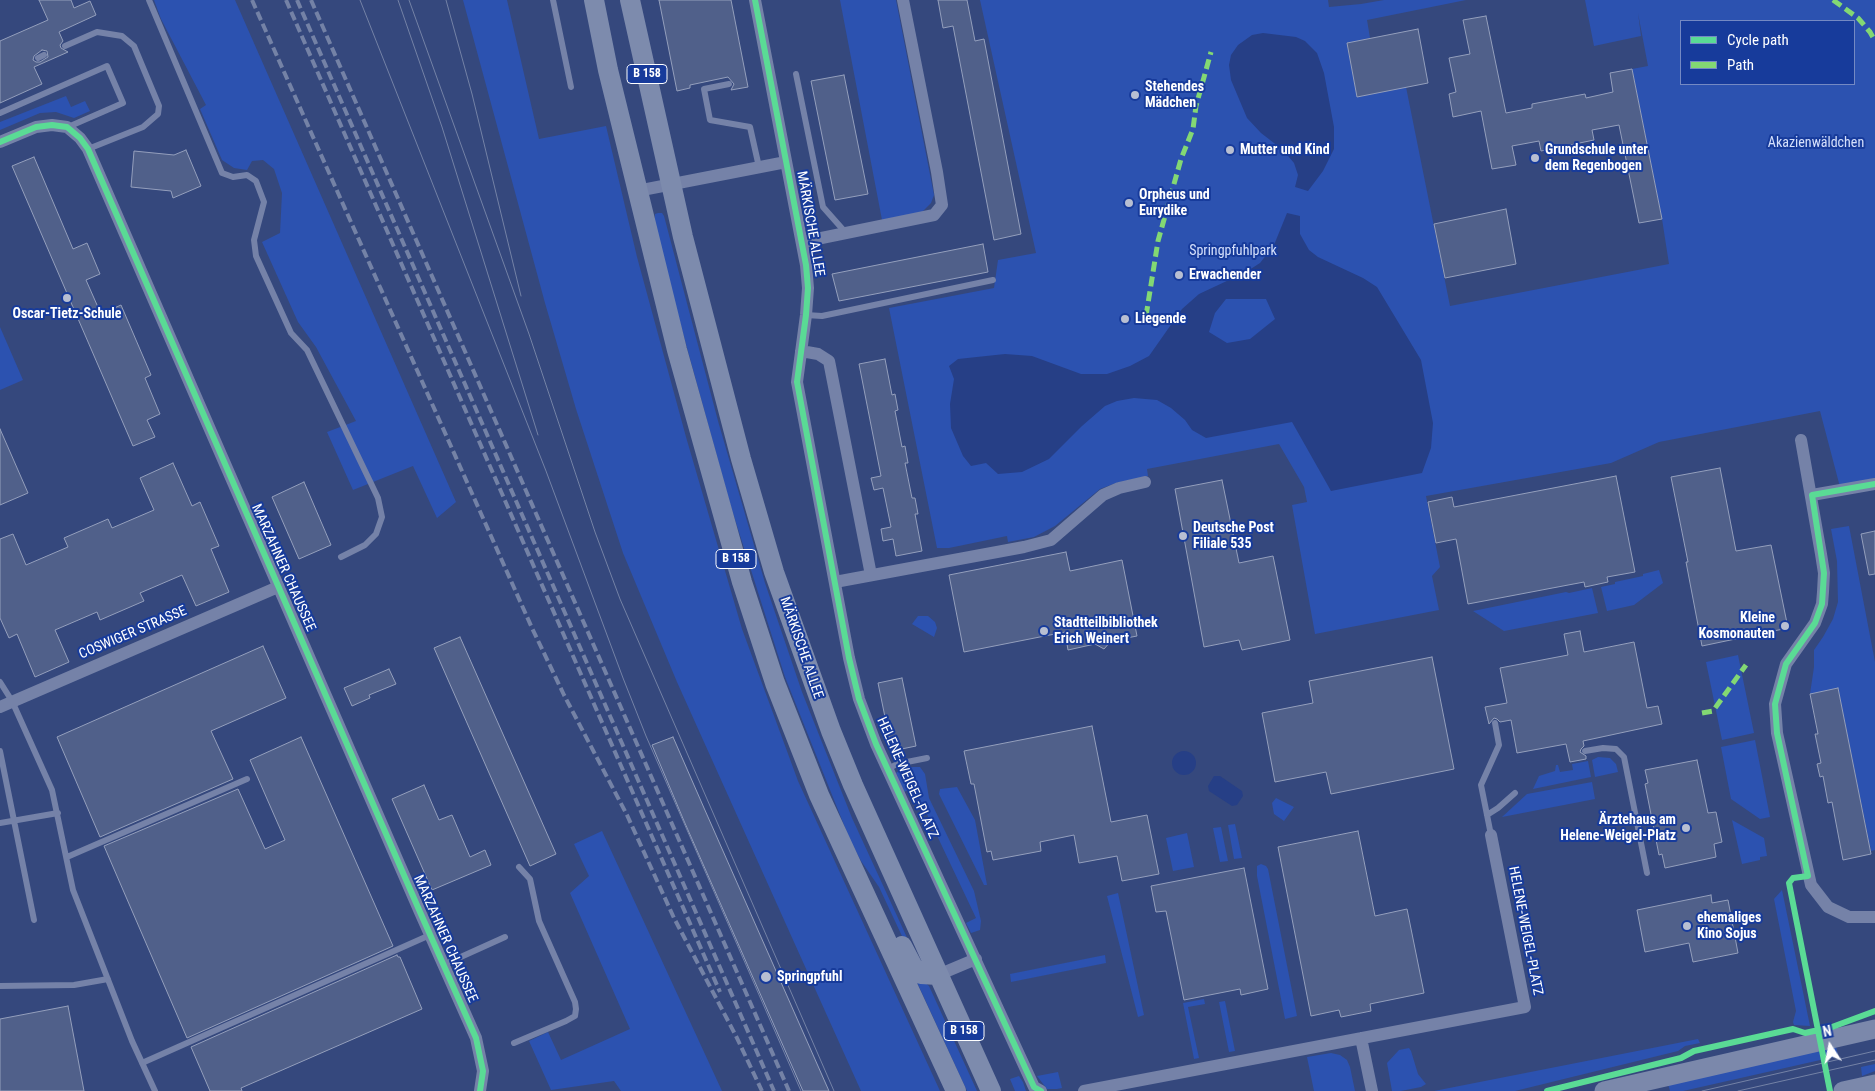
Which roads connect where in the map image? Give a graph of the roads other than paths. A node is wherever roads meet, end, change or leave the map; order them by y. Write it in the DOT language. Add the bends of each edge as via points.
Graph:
graph roads {
  1 [pos="149,0"];
  2 [pos="553,0"];
  3 [pos="594,0"];
  4 [pos="630,0"];
  5 [pos="755,0"];
  6 [pos="903,0"];
  7 [pos="65,46"];
  8 [pos="796,74"];
  9 [pos="729,84"];
  10 [pos="571,87"];
  11 [pos="0,113"];
  12 [pos="67,127"];
  13 [pos="0,142"];
  14 [pos="88,150"];
  15 [pos="786,162"];
  16 [pos="759,167"];
  17 [pos="671,185"];
  18 [pos="637,191"];
  19 [pos="846,233"];
  20 [pos="802,242"];
  21 [pos="993,280"];
  22 [pos="806,315"];
  23 [pos="801,350"];
  24 [pos="1801,440"];
  25 [pos="811,453"];
  26 [pos="1144,482"];
  27 [pos="1875,484"];
  28 [pos="1812,495"];
  29 [pos="341,558"];
  30 [pos="872,575"];
  31 [pos="836,582"];
  32 [pos="278,587"];
  33 [pos="0,682"];
  34 [pos="6,704"];
  35 [pos="1495,723"];
  36 [pos="0,751"];
  37 [pos="1585,751"];
  38 [pos="927,758"];
  39 [pos="888,768"];
  40 [pos="247,779"];
  41 [pos="1515,793"];
  42 [pos="58,813"];
  43 [pos="1487,815"];
  44 [pos="15,821"];
  45 [pos="0,823"];
  46 [pos="1491,835"];
  47 [pos="67,857"];
  48 [pos="519,867"];
  49 [pos="853,867"];
  50 [pos="1647,873"];
  51 [pos="1875,917"];
  52 [pos="34,920"];
  53 [pos="430,936"];
  54 [pos="505,937"];
  55 [pos="976,958"];
  56 [pos="443,965"];
  57 [pos="938,975"];
  58 [pos="108,979"];
  59 [pos="0,986"];
  60 [pos="1875,1029"];
  61 [pos="1361,1038"];
  62 [pos="514,1043"];
  63 [pos="142,1063"];
  64 [pos="1875,1084"];
  65 [pos="155,1091"];
  66 [pos="480,1091"];
  67 [pos="956,1091"];
  68 [pos="991,1091"];
  69 [pos="1041,1091"];
  70 [pos="1084,1091"];
  71 [pos="1372,1091"];
  72 [pos="1604,1091"];
  73 [pos="1843,1091"];
  1 -- 29 [label="lane" via="222,173 232,177 247,176 256,181 264,202 254,240 256,256 291,333 307,350 378,498 382,516 376,534 365,545"];
  2 -- 10 [label="lane"];
  3 -- 18 [label="main road, B 158"];
  4 -- 17 [label="main road, MÄRKISCHE ALLEE / B 158"];
  5 -- 15 [label="street, MÄRKISCHE ALLEE"];
  6 -- 19 [label="street, MÄRKISCHE ALLEE" via="942,205 934,215"];
  7 -- 14 [label="lane" via="97,32 122,36 134,46 159,106 158,114 143,127"];
  8 -- 19 [label="lane" via="823,206"];
  9 -- 16 [label="lane" via="704,89 710,120 750,127"];
  11 -- 12 [label="lane" via="107,66 123,103"];
  12 -- 13 [label="street" via="36,127"];
  12 -- 14 [label="street, MARZAHNER CHAUSSEE"];
  14 -- 32 [label="street, MARZAHNER CHAUSSEE"];
  15 -- 16 [label="street, MÄRKISCHE ALLEE"];
  15 -- 20 [label="street, MÄRKISCHE ALLEE"];
  16 -- 17 [label="street, MÄRKISCHE ALLEE"];
  17 -- 18 [label="street, MÄRKISCHE ALLEE"];
  17 -- 57 [label="main road, MÄRKISCHE ALLEE / B 158" via="711,349 774,572 830,731"];
  18 -- 49 [label="main road, B 158" via="677,350 742,582 819,795"];
  19 -- 20 [label="street, MÄRKISCHE ALLEE"];
  20 -- 22 [label="street, MÄRKISCHE ALLEE" via="808,276"];
  21 -- 22 [label="lane" via="822,316"];
  22 -- 23 [label="street, MÄRKISCHE ALLEE"];
  23 -- 25 [label="street, MÄRKISCHE ALLEE" via="797,382"];
  23 -- 30 [label="street" via="818,354 828,361"];
  24 -- 28 [label="street"];
  25 -- 31 [label="street, HELENE-WEIGEL-PLATZ"];
  26 -- 30 [label="street" via="1103,495 1052,540"];
  27 -- 28 [label="street"];
  28 -- 51 [label="street" via="1824,573 1822,604 1815,623 1786,664 1775,704 1777,733 1811,885 1828,907 1849,917"];
  30 -- 31 [label="street"];
  31 -- 39 [label="street, HELENE-WEIGEL-PLATZ" via="859,700"];
  32 -- 34 [label="street, COSWIGER STRASSE"];
  32 -- 53 [label="street, MARZAHNER CHAUSSEE"];
  33 -- 34 [label="lane"];
  34 -- 42 [label="lane" via="52,790"];
  35 -- 43 [label="lane, HELENE-WEIGEL-PLATZ" via="1499,744 1481,785"];
  36 -- 44 [label="lane"];
  37 -- 50 [label="lane" via="1616,749 1624,757"];
  38 -- 39 [label="lane, HELENE-WEIGEL-PLATZ"];
  39 -- 55 [label="street, HELENE-WEIGEL-PLATZ"];
  40 -- 47 [label="lane"];
  41 -- 43 [label="lane"];
  42 -- 44 [label="lane"];
  42 -- 47 [label="lane"];
  43 -- 46 [label="lane, HELENE-WEIGEL-PLATZ"];
  44 -- 45 [label="lane"];
  44 -- 52 [label="lane"];
  46 -- 61 [label="street, HELENE-WEIGEL-PLATZ" via="1525,1007"];
  47 -- 58 [label="lane" via="73,890"];
  48 -- 62 [label="lane" via="530,879 539,921 576,1002 576,1009 575,1016 566,1021"];
  49 -- 57 [label="main road" via="878,894 913,967 920,974"];
  49 -- 67 [label="main road, B 158"];
  53 -- 56 [label="street, MARZAHNER CHAUSSEE"];
  53 -- 63 [label="lane"];
  54 -- 56 [label="lane"];
  55 -- 57 [label="street"];
  55 -- 69 [label="street, HELENE-WEIGEL-PLATZ" via="1034,1087"];
  56 -- 66 [label="street, MARZAHNER CHAUSSEE" via="479,1048 483,1071"];
  57 -- 68 [label="main road, MÄRKISCHE ALLEE / B 158"];
  58 -- 59 [label="lane" via="74,985"];
  58 -- 63 [label="lane"];
  60 -- 72 [label="main road"];
  61 -- 70 [label="street, HELENE-WEIGEL-PLATZ"];
  61 -- 71 [label="street"];
  63 -- 65 [label="lane"];
  64 -- 73 [label="main road"];
}
